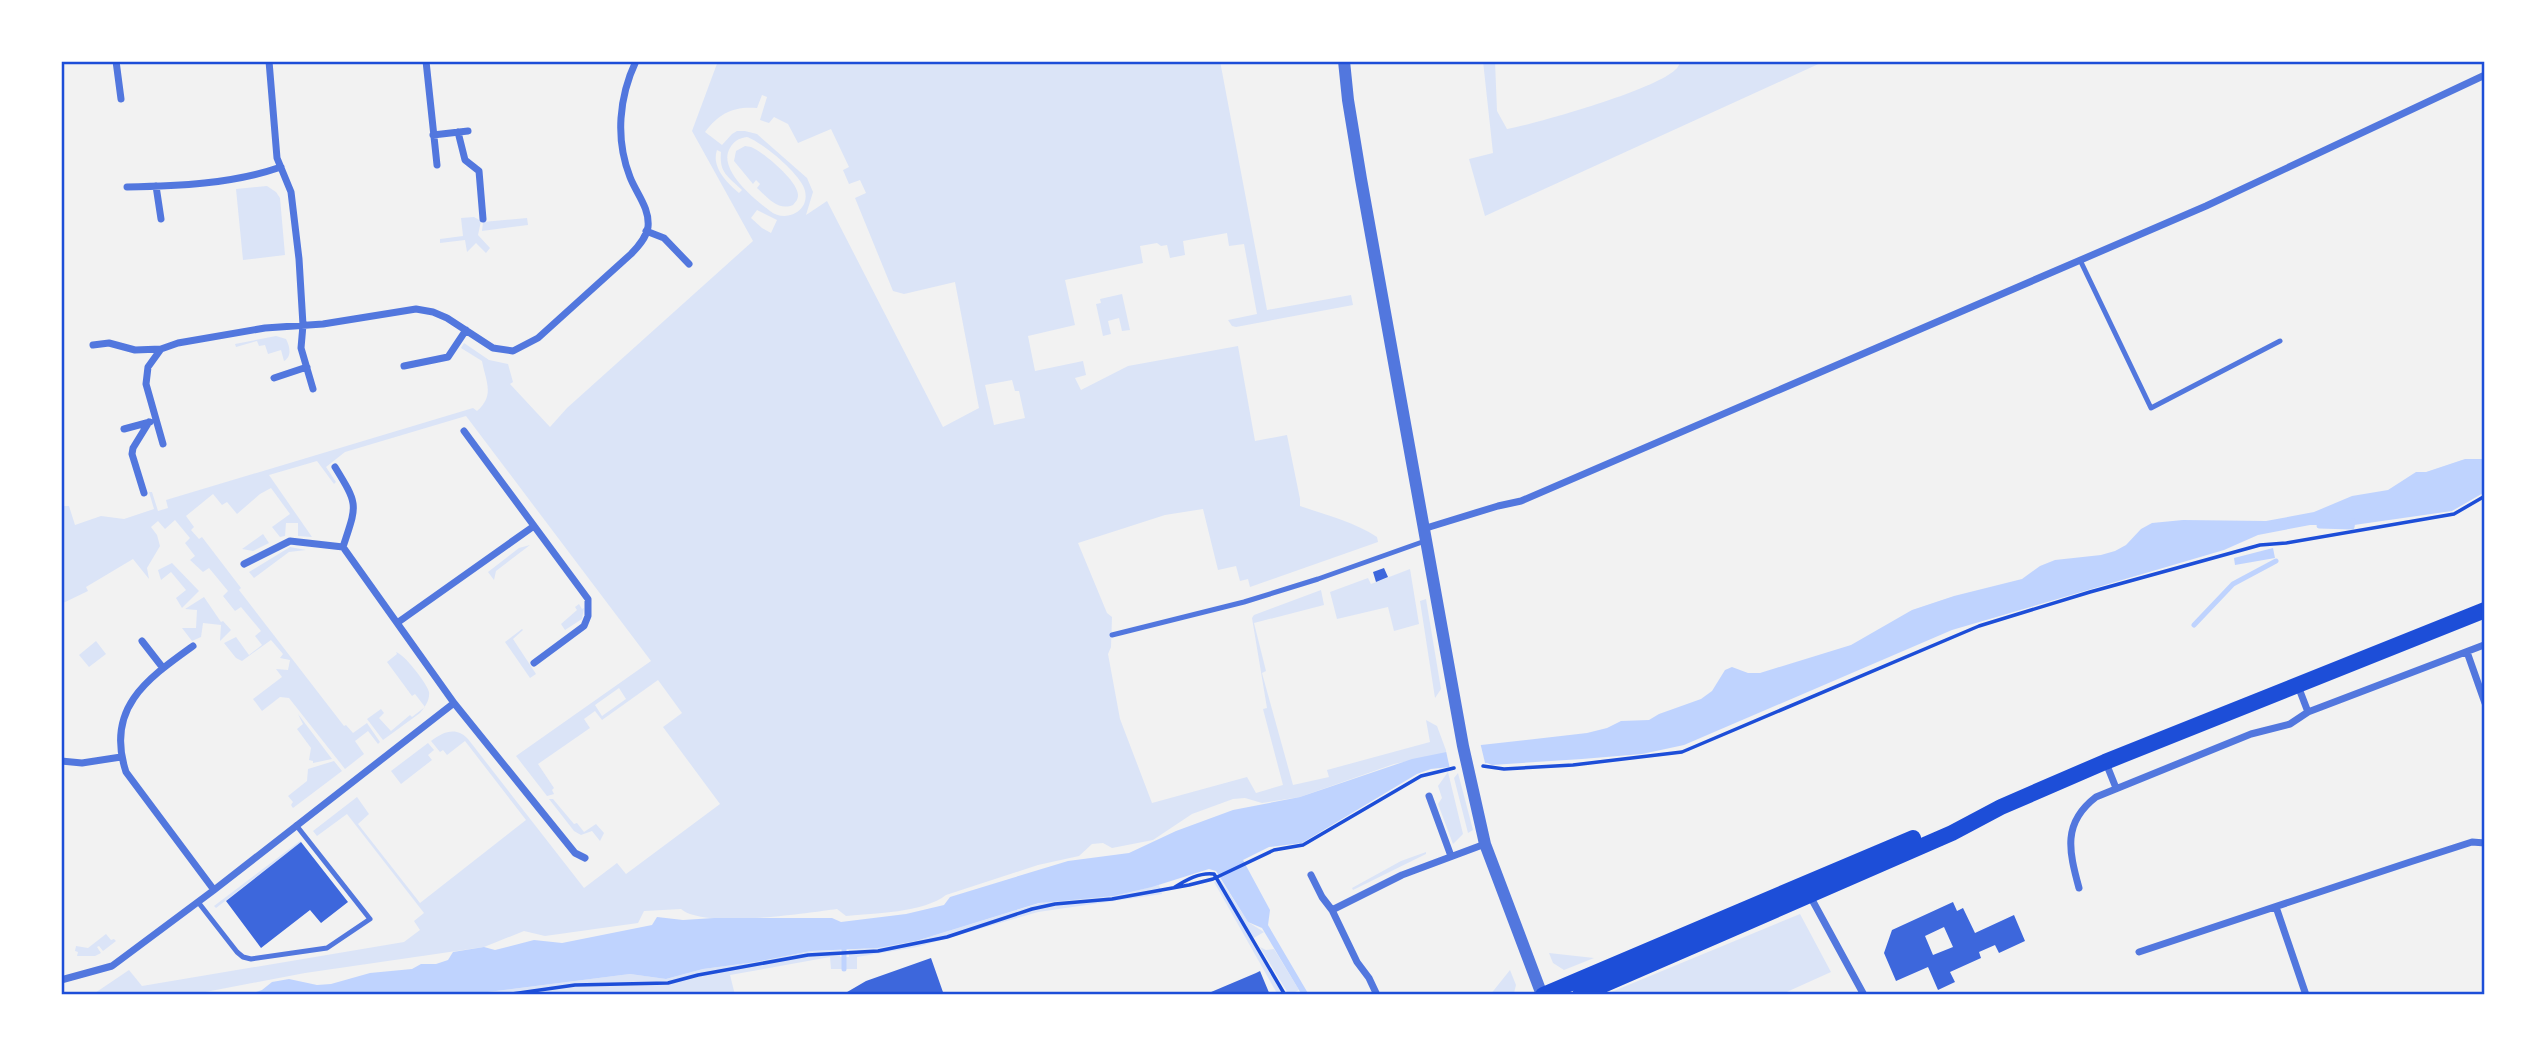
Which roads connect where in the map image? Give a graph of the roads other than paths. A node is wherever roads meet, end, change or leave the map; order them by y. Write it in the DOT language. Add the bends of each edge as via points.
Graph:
graph roads {
  1 [pos="116,61"];
  2 [pos="269,61"];
  3 [pos="426,61"];
  4 [pos="636,61"];
  5 [pos="1344,61"];
  6 [pos="2485,75"];
  7 [pos="121,99"];
  8 [pos="468,131"];
  9 [pos="458,132"];
  10 [pos="433,135"];
  11 [pos="437,165"];
  12 [pos="281,167"];
  13 [pos="156,186"];
  14 [pos="127,187"];
  15 [pos="161,219"];
  16 [pos="483,219"];
  17 [pos="646,231"];
  18 [pos="2080,260"];
  19 [pos="689,264"];
  20 [pos="303,325"];
  21 [pos="466,330"];
  22 [pos="2280,341"];
  23 [pos="93,345"];
  24 [pos="162,349"];
  25 [pos="404,366"];
  26 [pos="307,368"];
  27 [pos="274,378"];
  28 [pos="313,389"];
  29 [pos="153,421"];
  30 [pos="124,429"];
  31 [pos="464,432"];
  32 [pos="163,444"];
  33 [pos="335,467"];
  34 [pos="145,493"];
  35 [pos="534,526"];
  36 [pos="1424,535"];
  37 [pos="343,547"];
  38 [pos="244,564"];
  39 [pos="2485,610"];
  40 [pos="397,623"];
  41 [pos="1112,635"];
  42 [pos="142,641"];
  43 [pos="2484,645"];
  44 [pos="193,646"];
  45 [pos="2467,652"];
  46 [pos="534,663"];
  47 [pos="163,668"];
  48 [pos="2298,685"];
  49 [pos="454,703"];
  50 [pos="2485,703"];
  51 [pos="2308,712"];
  52 [pos="121,757"];
  53 [pos="61,761"];
  54 [pos="2105,762"];
  55 [pos="2116,788"];
  56 [pos="1429,796"];
  57 [pos="2001,807"];
  58 [pos="296,825"];
  59 [pos="1485,844"];
  60 [pos="2485,844"];
  61 [pos="1451,856"];
  62 [pos="585,858"];
  63 [pos="1311,875"];
  64 [pos="1818,877"];
  65 [pos="2079,888"];
  66 [pos="214,890"];
  67 [pos="1809,895"];
  68 [pos="198,902"];
  69 [pos="1748,907"];
  70 [pos="2276,907"];
  71 [pos="1332,910"];
  72 [pos="2138,952"];
  73 [pos="1619,978"];
  74 [pos="61,980"];
  75 [pos="1377,995"];
  76 [pos="1542,995"];
  77 [pos="1562,995"];
  78 [pos="1580,995"];
  79 [pos="1864,995"];
  80 [pos="2306,995"];
  1 -- 7 [label="street"];
  2 -- 12 [label="street"];
  3 -- 10 [label="street"];
  4 -- 17 [label="street" via="622,100 621,132 630,177 646,208"];
  5 -- 36 [label="street"];
  6 -- 18 [label="street"];
  8 -- 9 [label="street"];
  9 -- 10 [label="street"];
  9 -- 16 [label="street" via="466,160 479,171"];
  10 -- 11 [label="street"];
  12 -- 13 [label="street" via="245,177"];
  12 -- 20 [label="street" via="291,192"];
  13 -- 14 [label="street"];
  13 -- 15 [label="street"];
  17 -- 19 [label="street" via="664,238"];
  17 -- 21 [label="street" via="631,254 528,346 513,351 493,348"];
  18 -- 22 [label="lane" via="2151,408"];
  18 -- 36 [label="street" via="1521,501"];
  20 -- 21 [label="street" via="416,309 433,312"];
  20 -- 24 [label="street" via="211,337"];
  20 -- 26 [label="street" via="301,348"];
  21 -- 25 [label="street" via="448,357"];
  23 -- 24 [label="street"];
  24 -- 29 [label="street" via="148,367 146,384"];
  26 -- 27 [label="street"];
  26 -- 28 [label="street"];
  29 -- 30 [label="street"];
  29 -- 32 [label="street"];
  29 -- 34 [label="street" via="132,454"];
  31 -- 35 [label="street"];
  33 -- 37 [label="street" via="354,502"];
  35 -- 40 [label="street"];
  35 -- 46 [label="street" via="589,602 584,626"];
  36 -- 41 [label="lane" via="1318,579"];
  36 -- 59 [label="street"];
  37 -- 38 [label="street" via="285,543"];
  37 -- 40 [label="street"];
  39 -- 48 [label="main road"];
  40 -- 49 [label="street"];
  42 -- 47 [label="street"];
  43 -- 45 [label="street"];
  44 -- 47 [label="street"];
  45 -- 50 [label="street"];
  45 -- 51 [label="street"];
  47 -- 52 [label="street" via="126,708"];
  48 -- 51 [label="street"];
  48 -- 54 [label="main road"];
  49 -- 58 [label="street"];
  49 -- 62 [label="street" via="575,853"];
  51 -- 55 [label="street" via="2290,724 2251,734"];
  52 -- 53 [label="street"];
  52 -- 66 [label="street" via="126,772"];
  54 -- 55 [label="street"];
  54 -- 57 [label="main road"];
  55 -- 65 [label="street" via="2083,807 2076,820 2070,837"];
  56 -- 61 [label="street"];
  57 -- 64 [label="main road"];
  57 -- 67 [label="main road"];
  58 -- 66 [label="street"];
  58 -- 68 [label="lane" via="369,919 327,948 251,959 237,952"];
  59 -- 61 [label="street"];
  59 -- 76 [label="street"];
  60 -- 70 [label="street" via="2472,842"];
  61 -- 71 [label="street"];
  63 -- 71 [label="street"];
  64 -- 67 [label="main road"];
  64 -- 69 [label="main road"];
  66 -- 68 [label="street"];
  67 -- 69 [label="main road" via="1800,892 1758,911"];
  67 -- 73 [label="main road"];
  67 -- 79 [label="street"];
  68 -- 74 [label="street" via="112,965"];
  69 -- 76 [label="main road"];
  70 -- 72 [label="street"];
  70 -- 80 [label="street"];
  71 -- 75 [label="street"];
  73 -- 77 [label="main road" via="1612,974"];
  73 -- 78 [label="main road"];
}
